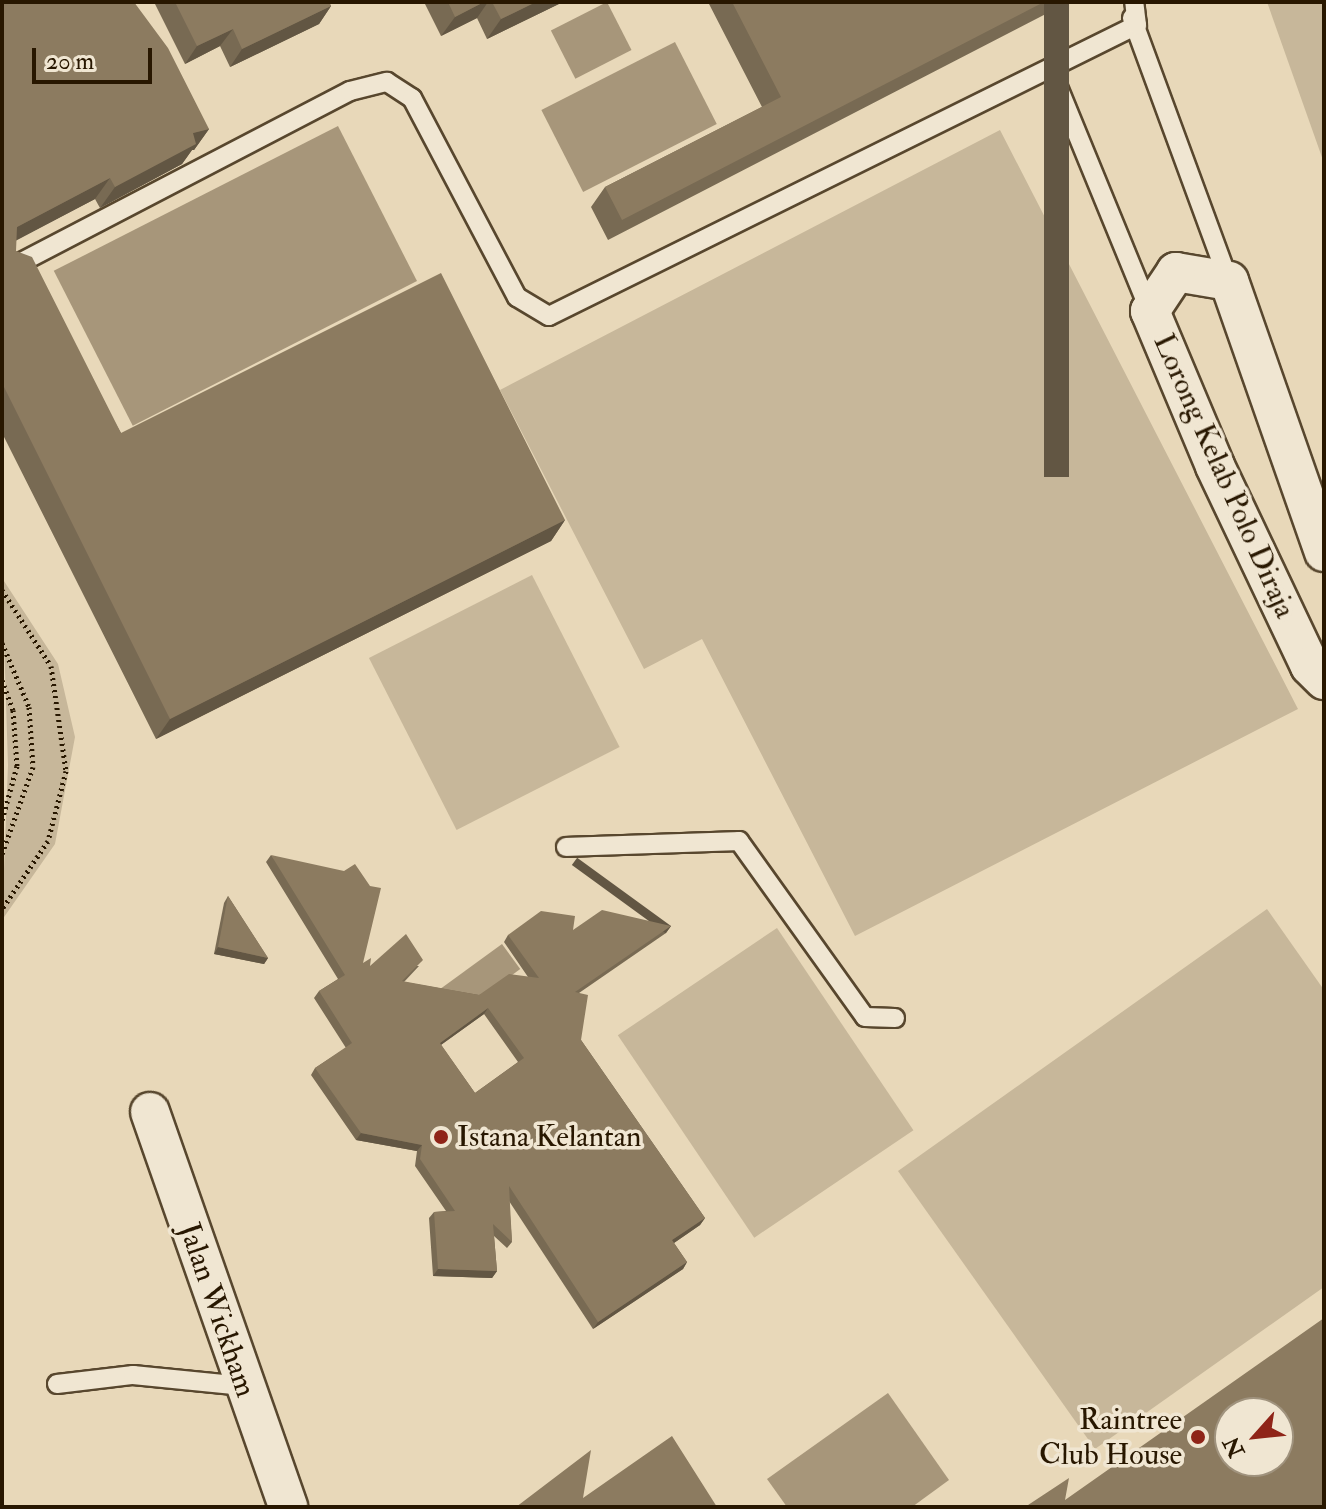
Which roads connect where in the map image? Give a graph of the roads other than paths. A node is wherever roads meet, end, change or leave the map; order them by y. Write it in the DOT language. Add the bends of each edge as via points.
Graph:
graph roads {
  1 [pos="1122,2"];
  2 [pos="1134,2"];
  3 [pos="1137,25"];
  4 [pos="1051,70"];
  5 [pos="12,267"];
  6 [pos="1229,281"];
  7 [pos="1150,311"];
  8 [pos="1324,552"];
  9 [pos="1324,680"];
  10 [pos="566,847"];
  11 [pos="895,1018"];
  12 [pos="150,1112"];
  13 [pos="57,1384"];
  14 [pos="243,1386"];
  15 [pos="288,1507"];
  1 -- 3 [label="lane"];
  2 -- 3 [label="lane"];
  3 -- 4 [label="lane"];
  3 -- 6 [label="lane"];
  4 -- 5 [label="lane" via="549,316 517,297 412,98 387,82 350,91"];
  4 -- 7 [label="lane"];
  6 -- 7 [label="street" via="1176,272"];
  6 -- 8 [label="street, Lorong Kelab Polo Diraja"];
  7 -- 9 [label="street, Lorong Kelab Polo Diraja" via="1215,466 1310,666"];
  10 -- 11 [label="lane" via="739,841 865,1017"];
  12 -- 14 [label="street, Jalan Wickham"];
  13 -- 14 [label="lane" via="133,1375"];
  14 -- 15 [label="street, Jalan Wickham"];
}
